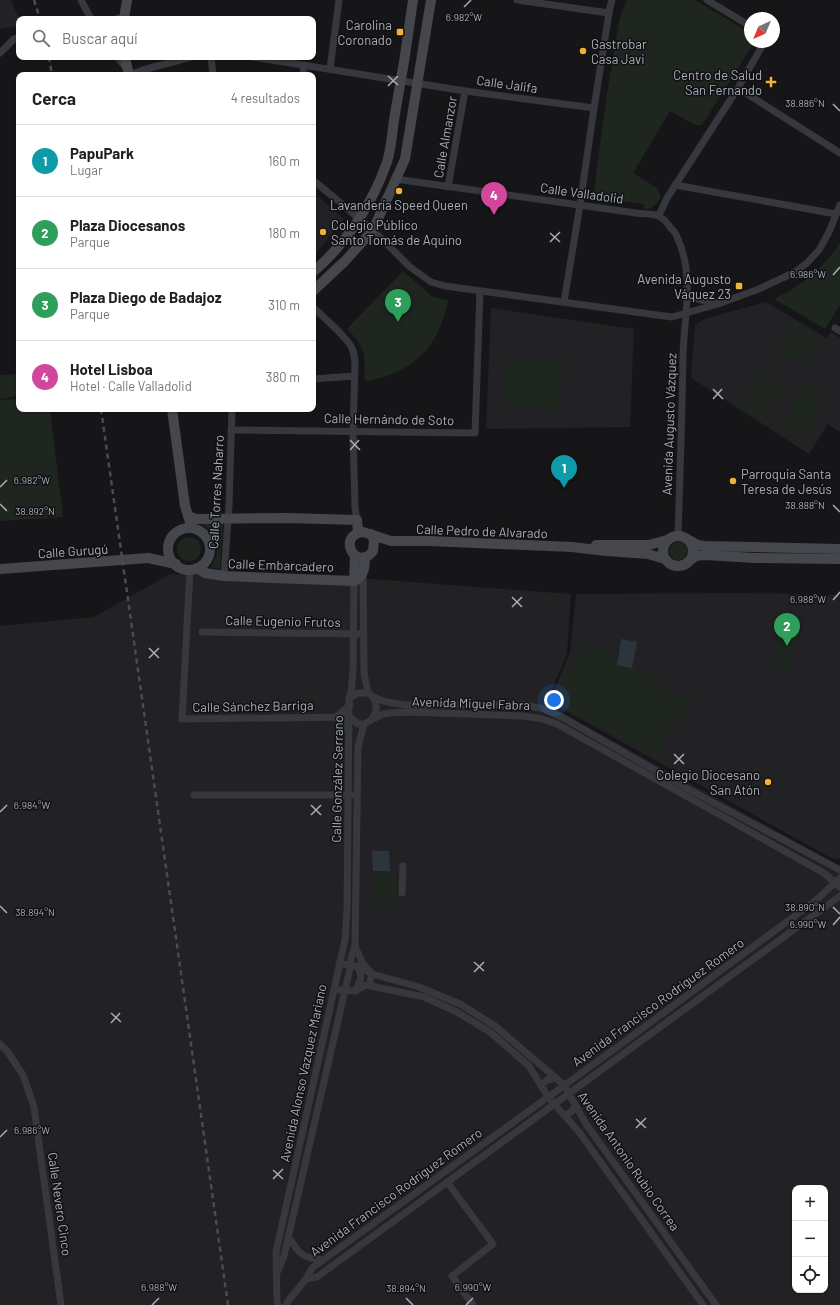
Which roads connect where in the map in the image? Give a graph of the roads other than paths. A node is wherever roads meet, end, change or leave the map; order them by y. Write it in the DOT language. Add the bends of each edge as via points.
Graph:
graph roads {
  1 [pos="81,0"];
  2 [pos="127,0"];
  3 [pos="339,0"];
  4 [pos="413,0"];
  5 [pos="431,0"];
  6 [pos="517,0"];
  7 [pos="612,0"];
  8 [pos="712,1"];
  9 [pos="609,14"];
  10 [pos="89,16"];
  11 [pos="123,16"];
  12 [pos="744,22"];
  13 [pos="16,38"];
  14 [pos="762,48"];
  15 [pos="0,53"];
  16 [pos="118,60"];
  17 [pos="126,60"];
  18 [pos="180,60"];
  19 [pos="211,60"];
  20 [pos="272,60"];
  21 [pos="304,65"];
  22 [pos="330,69"];
  23 [pos="128,72"];
  24 [pos="213,72"];
  25 [pos="303,72"];
  26 [pos="401,80"];
  27 [pos="417,83"];
  28 [pos="738,88"];
  29 [pos="465,91"];
  30 [pos="594,108"];
  31 [pos="840,153"];
  32 [pos="395,179"];
  33 [pos="316,182"];
  34 [pos="675,185"];
  35 [pos="448,187"];
  36 [pos="580,205"];
  37 [pos="840,205"];
  38 [pos="836,214"];
  39 [pos="659,215"];
  40 [pos="359,218"];
  41 [pos="373,230"];
  42 [pos="316,269"];
  43 [pos="316,288"];
  44 [pos="480,291"];
  45 [pos="687,297"];
  46 [pos="564,302"];
  47 [pos="718,304"];
  48 [pos="316,310"];
  49 [pos="686,314"];
  50 [pos="354,376"];
  51 [pos="316,379"];
  52 [pos="172,412"];
  53 [pos="232,412"];
  54 [pos="231,430"];
  55 [pos="353,431"];
  56 [pos="185,506"];
  57 [pos="188,516"];
  58 [pos="228,519"];
  59 [pos="357,520"];
  60 [pos="179,531"];
  61 [pos="198,531"];
  62 [pos="358,532"];
  63 [pos="372,534"];
  64 [pos="678,535"];
  65 [pos="667,540"];
  66 [pos="689,540"];
  67 [pos="391,541"];
  68 [pos="170,543"];
  69 [pos="572,547"];
  70 [pos="840,549"];
  71 [pos="364,555"];
  72 [pos="148,558"];
  73 [pos="665,559"];
  74 [pos="840,559"];
  75 [pos="690,560"];
  76 [pos="176,564"];
  77 [pos="0,565"];
  78 [pos="13,568"];
  79 [pos="0,569"];
  80 [pos="194,569"];
  81 [pos="363,574"];
  82 [pos="224,576"];
  83 [pos="350,584"];
  84 [pos="202,632"];
  85 [pos="354,634"];
  86 [pos="364,634"];
  87 [pos="370,695"];
  88 [pos="349,702"];
  89 [pos="336,717"];
  90 [pos="350,717"];
  91 [pos="372,719"];
  92 [pos="364,724"];
  93 [pos="349,731"];
  94 [pos="348,794"];
  95 [pos="194,795"];
  96 [pos="357,795"];
  97 [pos="403,866"];
  98 [pos="840,870"];
  99 [pos="838,883"];
  100 [pos="402,892"];
  101 [pos="840,896"];
  102 [pos="355,946"];
  103 [pos="353,963"];
  104 [pos="339,964"];
  105 [pos="372,974"];
  106 [pos="337,976"];
  107 [pos="369,985"];
  108 [pos="419,986"];
  109 [pos="334,989"];
  110 [pos="345,990"];
  111 [pos="355,991"];
  112 [pos="416,995"];
  113 [pos="513,1041"];
  114 [pos="0,1044"];
  115 [pos="507,1047"];
  116 [pos="556,1078"];
  117 [pos="564,1085"];
  118 [pos="542,1086"];
  119 [pos="568,1094"];
  120 [pos="548,1097"];
  121 [pos="554,1105"];
  122 [pos="576,1106"];
  123 [pos="564,1115"];
  124 [pos="447,1182"];
  125 [pos="288,1236"];
  126 [pos="323,1260"];
  127 [pos="276,1275"];
  128 [pos="306,1279"];
  129 [pos="61,1305"];
  130 [pos="278,1305"];
  131 [pos="286,1305"];
  132 [pos="473,1305"];
  133 [pos="703,1305"];
  134 [pos="716,1305"];
  1 -- 10 [label="street"];
  2 -- 11 [label="main road"];
  3 -- 22 [label="street"];
  4 -- 26 [label="main road"];
  5 -- 27 [label="main road"];
  6 -- 9 [label="street"];
  7 -- 9 [label="street"];
  8 -- 12 [label="street"];
  9 -- 30 [label="street"];
  13 -- 15 [label="street"];
  14 -- 28 [label="street"];
  16 -- 23 [label="street"];
  17 -- 23 [label="main road"];
  18 -- 23 [label="street"];
  19 -- 24 [label="street"];
  20 -- 21 [label="street, Calle Jalifa"];
  21 -- 22 [label="street, Calle Jalifa"];
  21 -- 25 [label="street"];
  22 -- 26 [label="street, Calle Jalifa"];
  26 -- 27 [label="street, Calle Jalifa"];
  26 -- 40 [label="main road" via="387,162"];
  27 -- 29 [label="street, Calle Jalifa"];
  27 -- 32 [label="main road" via="405,159"];
  28 -- 31 [label="street"];
  28 -- 34 [label="street"];
  29 -- 30 [label="street, Calle Jalifa"];
  29 -- 35 [label="street, Calle Almanzor"];
  30 -- 36 [label="street"];
  32 -- 35 [label="street, Calle Valladolid"];
  32 -- 41 [label="main road"];
  33 -- 40 [label="street"];
  34 -- 38 [label="street"];
  34 -- 39 [label="street"];
  35 -- 36 [label="street, Calle Valladolid"];
  36 -- 39 [label="street, Calle Valladolid"];
  36 -- 46 [label="street"];
  37 -- 38 [label="street"];
  38 -- 47 [label="street" via="819,250 807,264 770,284"];
  39 -- 45 [label="street" via="677,236 684,254"];
  40 -- 41 [label="street"];
  40 -- 42 [label="main road" via="339,246"];
  41 -- 43 [label="main road"];
  41 -- 44 [label="street" via="410,267 431,282"];
  44 -- 46 [label="street"];
  44 -- 55 [label="street, Calle Hernándo de Soto" via="475,433"];
  45 -- 47 [label="street"];
  45 -- 49 [label="street"];
  46 -- 49 [label="street" via="672,317"];
  47 -- 49 [label="street"];
  48 -- 50 [label="street" via="351,346 355,359"];
  49 -- 64 [label="street, Avenida Augusto Vázquez"];
  50 -- 51 [label="street"];
  50 -- 55 [label="street"];
  52 -- 56 [label="main road"];
  53 -- 54 [label="street, Calle Torres Naharro"];
  54 -- 55 [label="street, Calle Hernándo de Soto"];
  54 -- 58 [label="street, Calle Torres Naharro"];
  55 -- 59 [label="street"];
  56 -- 57 [label="main road"];
  56 -- 60 [label="main road"];
  57 -- 58 [label="main road" via="196,519"];
  57 -- 61 [label="main road"];
  58 -- 59 [label="main road"];
  58 -- 82 [label="street, Calle Torres Naharro"];
  59 -- 62 [label="main road"];
  60 -- 61 [label="main road" via="188,528"];
  60 -- 68 [label="main road"];
  61 -- 80 [label="main road" via="209,543 210,550 206,561"];
  62 -- 63 [label="main road"];
  62 -- 71 [label="main road" via="352,538 350,550"];
  63 -- 67 [label="main road, Calle Pedro de Alvarado"];
  63 -- 71 [label="main road" via="374,540"];
  64 -- 65 [label="main road"];
  64 -- 66 [label="main road"];
  65 -- 69 [label="main road, Calle Pedro de Alvarado" via="649,545"];
  65 -- 73 [label="main road" via="662,551"];
  66 -- 70 [label="main road" via="705,546"];
  66 -- 75 [label="main road" via="693,548"];
  67 -- 69 [label="main road, Calle Pedro de Alvarado"];
  67 -- 71 [label="main road"];
  68 -- 72 [label="main road, Calle Gurugú"];
  68 -- 76 [label="main road" via="169,557"];
  69 -- 73 [label="main road, Calle Pedro de Alvarado" via="648,554"];
  71 -- 81 [label="main road"];
  71 -- 83 [label="main road"];
  72 -- 76 [label="main road, Calle Gurugú"];
  72 -- 78 [label="main road, Calle Gurugú"];
  73 -- 75 [label="main road" via="675,566 683,565"];
  74 -- 75 [label="main road" via="702,555"];
  76 -- 80 [label="main road" via="179,567"];
  77 -- 78 [label="street"];
  78 -- 79 [label="main road, Calle Gurugú"];
  80 -- 82 [label="main road, Calle Embarcadero"];
  80 -- 89 [label="street, Calle Sánchez Barriga" via="182,719"];
  81 -- 83 [label="main road"];
  81 -- 86 [label="street"];
  82 -- 83 [label="main road, Calle Embarcadero"];
  83 -- 85 [label="street, Calle González Serrano"];
  84 -- 85 [label="street, Calle Eugenio Frutos"];
  85 -- 86 [label="street, Calle Eugenio Frutos"];
  85 -- 88 [label="street, Calle González Serrano" via="352,692"];
  86 -- 87 [label="street" via="364,673"];
  87 -- 88 [label="street" via="357,693"];
  87 -- 91 [label="street" via="376,702 376,712"];
  87 -- 98 [label="street, Avenida Miguel Fabra" via="390,703 524,705 544,709"];
  88 -- 89 [label="street"];
  88 -- 90 [label="street, Calle González Serrano"];
  89 -- 90 [label="street, Calle Sánchez Barriga"];
  89 -- 93 [label="street"];
  90 -- 92 [label="street" via="358,724"];
  90 -- 93 [label="street, Calle González Serrano"];
  91 -- 92 [label="street, Avenida Miguel Fabra"];
  91 -- 99 [label="street, Avenida Miguel Fabra" via="382,714 409,712 542,718 557,724"];
  92 -- 96 [label="street, Calle González Serrano" via="358,747"];
  93 -- 94 [label="street, Calle González Serrano"];
  94 -- 95 [label="street"];
  94 -- 96 [label="street"];
  94 -- 104 [label="street, Calle González Serrano" via="347,911 345,940"];
  96 -- 102 [label="street, Calle González Serrano"];
  97 -- 100 [label="street"];
  99 -- 117 [label="street, Avenida Francisco Rodríguez Romero"];
  101 -- 119 [label="street, Avenida Francisco Rodríguez Romero"];
  102 -- 103 [label="street, Calle González Serrano"];
  102 -- 105 [label="street" via="362,962"];
  103 -- 104 [label="street, Avenida Antonio Rubio Correa"];
  103 -- 105 [label="street, Avenida Antonio Rubio Correa"];
  103 -- 110 [label="street, Avenida Alonso Vazquez Mariano"];
  103 -- 111 [label="street, Calle González Serrano" via="361,975"];
  104 -- 106 [label="street, Calle González Serrano"];
  105 -- 107 [label="street"];
  105 -- 108 [label="street, Avenida Antonio Rubio Correa"];
  106 -- 109 [label="street, Avenida Alonso Vazquez Mariano"];
  107 -- 111 [label="street"];
  107 -- 112 [label="street, Avenida Antonio Rubio Correa"];
  108 -- 112 [label="street"];
  108 -- 113 [label="street, Avenida Antonio Rubio Correa" via="460,1004"];
  109 -- 110 [label="street"];
  109 -- 127 [label="street, Avenida Alonso Vazquez Mariano" via="276,1252"];
  110 -- 111 [label="street"];
  110 -- 125 [label="street, Avenida Alonso Vazquez Mariano"];
  112 -- 115 [label="street, Avenida Antonio Rubio Correa" via="455,1011 490,1032"];
  113 -- 115 [label="street"];
  113 -- 116 [label="street, Avenida Antonio Rubio Correa"];
  114 -- 129 [label="street, Calle Nevero Cinco" via="23,1075 34,1107"];
  115 -- 118 [label="street, Avenida Antonio Rubio Correa" via="529,1066"];
  116 -- 117 [label="street, Avenida Antonio Rubio Correa"];
  116 -- 118 [label="street" via="548,1080"];
  117 -- 119 [label="street, Avenida Antonio Rubio Correa"];
  117 -- 120 [label="street, Avenida Francisco Rodríguez Romero"];
  118 -- 120 [label="street, Avenida Antonio Rubio Correa"];
  119 -- 121 [label="street, Avenida Francisco Rodríguez Romero"];
  119 -- 122 [label="street, Avenida Antonio Rubio Correa"];
  120 -- 121 [label="street, Avenida Antonio Rubio Correa"];
  120 -- 126 [label="street, Avenida Francisco Rodríguez Romero"];
  121 -- 123 [label="street, Avenida Antonio Rubio Correa"];
  121 -- 124 [label="street, Avenida Francisco Rodríguez Romero"];
  122 -- 123 [label="street"];
  122 -- 134 [label="street, Avenida Antonio Rubio Correa" via="590,1130"];
  123 -- 133 [label="street, Avenida Antonio Rubio Correa" via="579,1132"];
  124 -- 128 [label="street, Avenida Francisco Rodríguez Romero" via="317,1277"];
  124 -- 132 [label="street" via="493,1244 452,1276"];
  125 -- 126 [label="street" via="299,1252 310,1259"];
  125 -- 127 [label="street, Avenida Alonso Vazquez Mariano" via="284,1256"];
  126 -- 128 [label="street, Avenida Francisco Rodríguez Romero" via="312,1268"];
  127 -- 130 [label="street"];
  128 -- 131 [label="street"];
}
